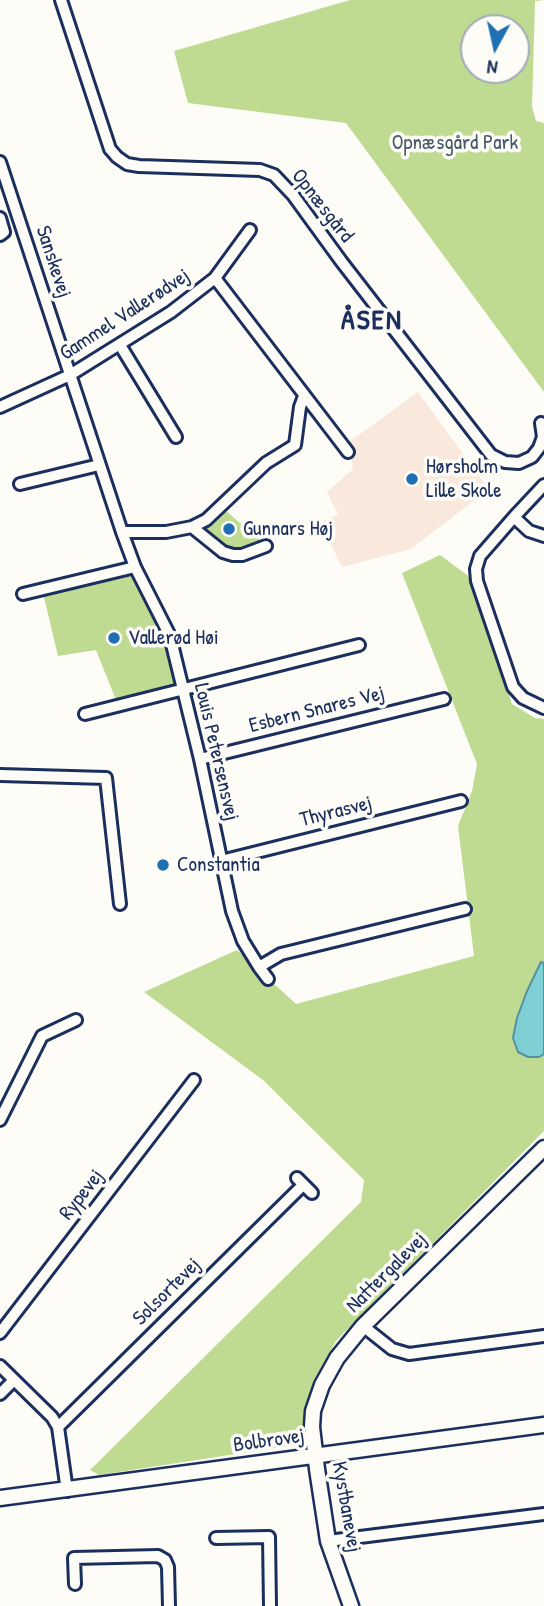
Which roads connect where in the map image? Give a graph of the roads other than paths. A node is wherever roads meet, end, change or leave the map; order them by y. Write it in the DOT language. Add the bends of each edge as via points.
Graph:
graph roads {
  1 [pos="61,0"];
  2 [pos="0,162"];
  3 [pos="0,218"];
  4 [pos="250,230"];
  5 [pos="0,235"];
  6 [pos="215,278"];
  7 [pos="120,345"];
  8 [pos="70,375"];
  9 [pos="304,396"];
  10 [pos="0,407"];
  11 [pos="541,423"];
  12 [pos="176,437"];
  13 [pos="348,452"];
  14 [pos="99,465"];
  15 [pos="20,484"];
  16 [pos="544,485"];
  17 [pos="514,517"];
  18 [pos="192,527"];
  19 [pos="122,531"];
  20 [pos="544,536"];
  21 [pos="265,546"];
  22 [pos="135,567"];
  23 [pos="23,594"];
  24 [pos="359,645"];
  25 [pos="183,688"];
  26 [pos="444,698"];
  27 [pos="544,708"];
  28 [pos="85,714"];
  29 [pos="200,759"];
  30 [pos="0,775"];
  31 [pos="461,801"];
  32 [pos="220,861"];
  33 [pos="120,904"];
  34 [pos="464,909"];
  35 [pos="258,967"];
  36 [pos="268,979"];
  37 [pos="76,1020"];
  38 [pos="194,1080"];
  39 [pos="0,1120"];
  40 [pos="544,1148"];
  41 [pos="304,1185"];
  42 [pos="363,1326"];
  43 [pos="0,1333"];
  44 [pos="544,1336"];
  45 [pos="0,1366"];
  46 [pos="14,1380"];
  47 [pos="0,1394"];
  48 [pos="544,1424"];
  49 [pos="58,1427"];
  50 [pos="315,1455"];
  51 [pos="67,1491"];
  52 [pos="0,1499"];
  53 [pos="544,1514"];
  54 [pos="216,1538"];
  55 [pos="328,1541"];
  56 [pos="75,1584"];
  57 [pos="169,1606"];
  58 [pos="270,1606"];
  59 [pos="351,1606"];
  1 -- 11 [label="street, Opnæsgård" via="110,149 117,157 139,166 260,170 274,175 491,455 519,463 532,457 543,437"];
  2 -- 8 [label="street, Sanskevej"];
  3 -- 5 [label="street" via="5,232"];
  4 -- 6 [label="street, Gammel Vallerødvej"];
  6 -- 7 [label="street, Gammel Vallerødvej"];
  6 -- 9 [label="street"];
  7 -- 8 [label="street, Gammel Vallerødvej"];
  7 -- 12 [label="street"];
  8 -- 10 [label="street, Gammel Vallerødvej"];
  8 -- 14 [label="street, Louis Petersensvej"];
  9 -- 13 [label="street"];
  9 -- 18 [label="street" via="295,445 266,463 223,506"];
  14 -- 15 [label="street"];
  14 -- 19 [label="street, Louis Petersensvej"];
  16 -- 17 [label="street"];
  17 -- 20 [label="street" via="529,531"];
  17 -- 27 [label="street" via="480,556 477,581 513,687"];
  18 -- 19 [label="street" via="166,532"];
  18 -- 21 [label="street" via="233,555"];
  19 -- 22 [label="street, Louis Petersensvej"];
  22 -- 23 [label="street"];
  22 -- 25 [label="street, Louis Petersensvej" via="170,636"];
  24 -- 25 [label="street"];
  25 -- 28 [label="street"];
  25 -- 29 [label="street, Louis Petersensvej"];
  26 -- 29 [label="street, Esbern Snares Vej"];
  29 -- 32 [label="street, Louis Petersensvej"];
  30 -- 33 [label="street" via="106,778"];
  31 -- 32 [label="street, Thyrasvej"];
  32 -- 35 [label="street, Louis Petersensvej" via="232,911"];
  34 -- 35 [label="street" via="281,954"];
  35 -- 36 [label="street, Louis Petersensvej"];
  37 -- 39 [label="street" via="42,1036"];
  38 -- 43 [label="street, Rypevej"];
  40 -- 42 [label="street, Nattergalevej"];
  41 -- 49 [label="street, Solsortevej"];
  42 -- 44 [label="street" via="392,1349 409,1354"];
  42 -- 50 [label="street, Nattergalevej" via="337,1358 317,1398 312,1427"];
  45 -- 46 [label="street"];
  46 -- 47 [label="street"];
  46 -- 49 [label="street"];
  48 -- 50 [label="street, Bolbrovej"];
  49 -- 51 [label="street"];
  50 -- 51 [label="street, Bolbrovej"];
  50 -- 55 [label="street, Kystbanevej"];
  51 -- 52 [label="street, Bolbrovej"];
  53 -- 55 [label="street"];
  54 -- 58 [label="street" via="269,1537"];
  55 -- 59 [label="street, Kystbanevej"];
  56 -- 57 [label="street" via="74,1558 158,1556 168,1567"];
}
